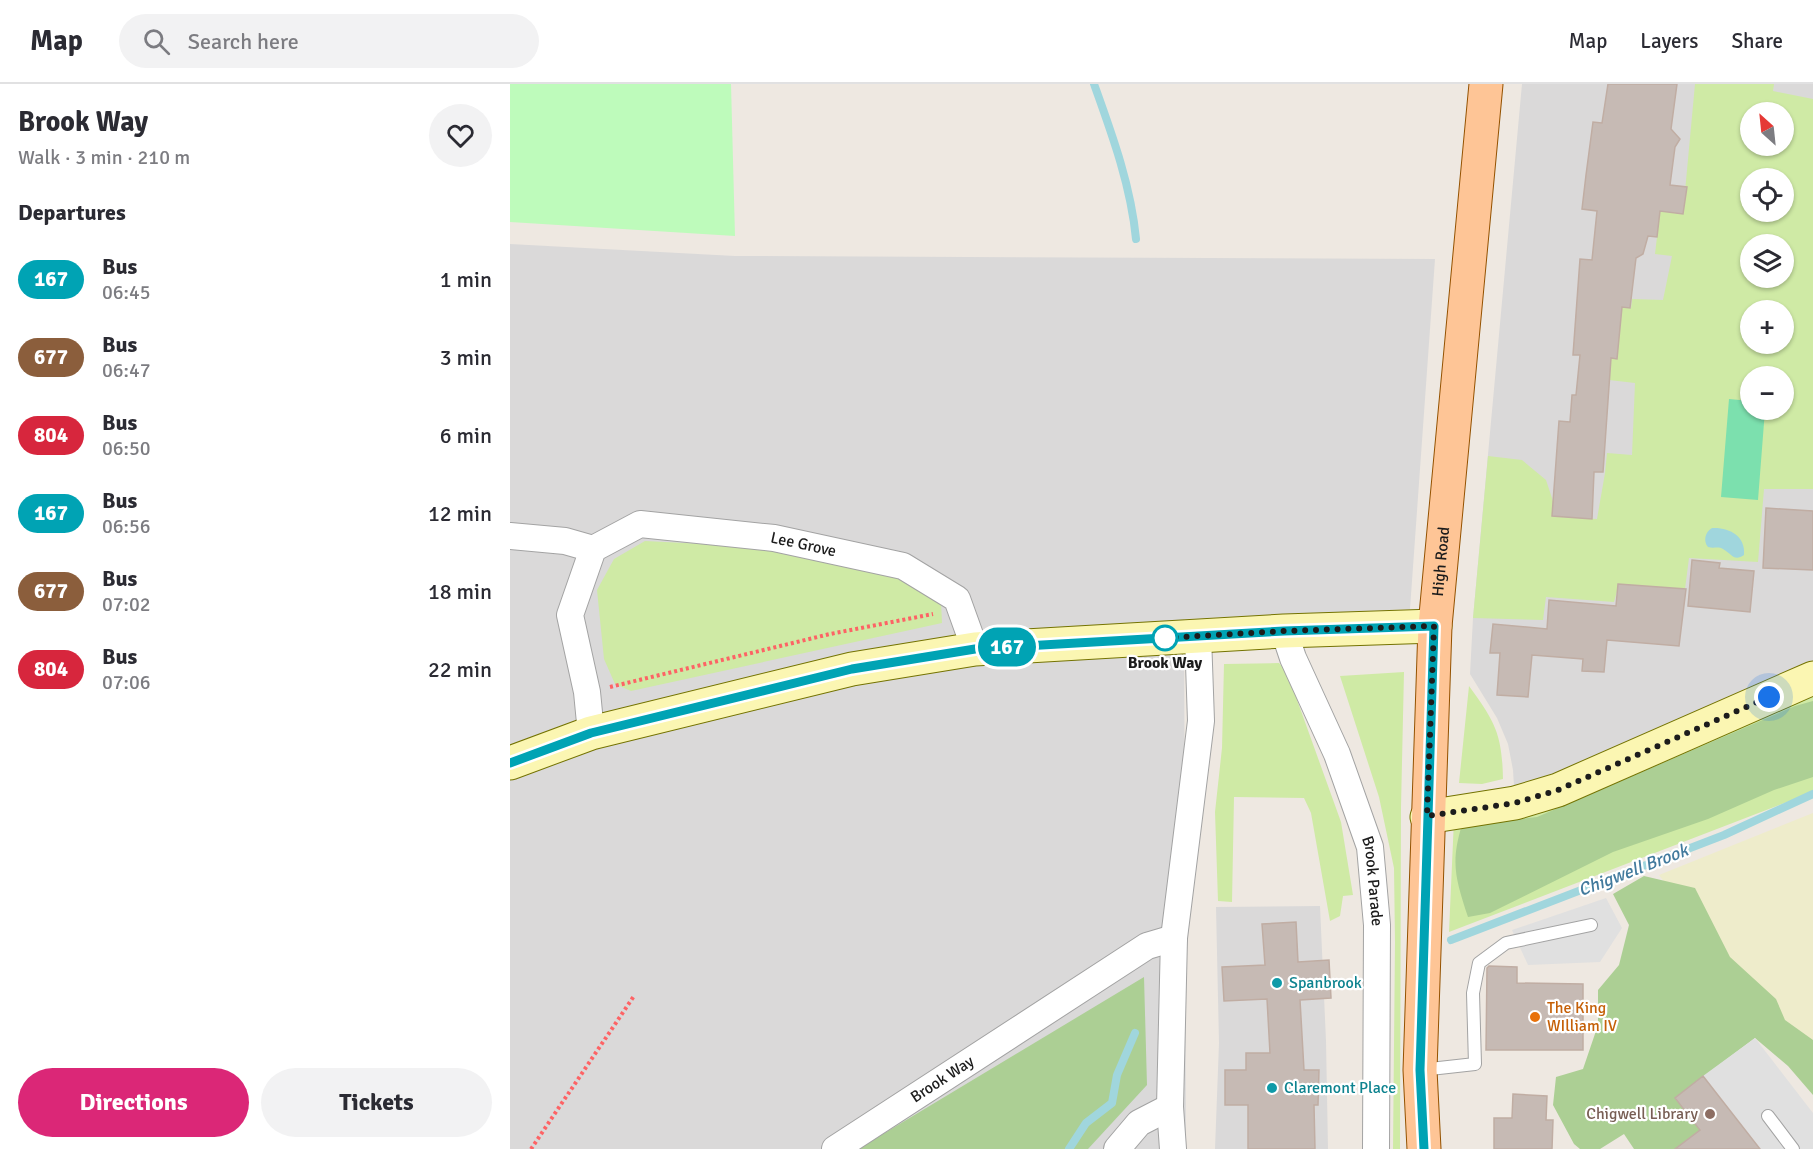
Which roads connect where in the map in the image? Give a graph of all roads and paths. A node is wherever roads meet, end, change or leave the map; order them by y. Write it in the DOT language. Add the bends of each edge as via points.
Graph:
graph roads {
  1 [pos="1486,84"];
  2 [pos="510,536"];
  3 [pos="592,549"];
  4 [pos="960,609"];
  5 [pos="1434,626"];
  6 [pos="1284,631"];
  7 [pos="1197,636"];
  8 [pos="975,649"];
  9 [pos="1813,678"];
  10 [pos="587,692"];
  11 [pos="591,733"];
  12 [pos="510,764"];
  13 [pos="1427,816"];
  14 [pos="1590,925"];
  15 [pos="1174,938"];
  16 [pos="634,996"];
  17 [pos="1420,1070"];
  18 [pos="1170,1107"];
  19 [pos="1768,1116"];
  20 [pos="531,1149"];
  21 [pos="835,1149"];
  22 [pos="1117,1149"];
  23 [pos="1173,1149"];
  24 [pos="1376,1149"];
  25 [pos="1424,1149"];
  26 [pos="1793,1149"];
  1 -- 5 [label="main road, High Road"];
  2 -- 3 [label="street" via="565,541"];
  3 -- 4 [label="street, Lee Grove" via="640,524 774,538 903,566 957,599"];
  3 -- 10 [label="street" via="570,615"];
  4 -- 8 [label="street, Lee Grove"];
  4 -- 10 [label="path" via="830,634"];
  5 -- 6 [label="main road"];
  5 -- 13 [label="main road, High Road"];
  6 -- 7 [label="main road"];
  6 -- 24 [label="street, Brook Parade" via="1337,754 1371,848 1377,926"];
  7 -- 8 [label="main road"];
  7 -- 15 [label="street" via="1202,721"];
  8 -- 11 [label="main road" via="852,669"];
  9 -- 13 [label="main road" via="1558,790 1515,803"];
  10 -- 11 [label="street"];
  11 -- 12 [label="main road"];
  13 -- 17 [label="main road, High Road"];
  14 -- 17 [label="lane" via="1506,944 1479,963 1473,993 1474,1064"];
  15 -- 18 [label="street"];
  15 -- 21 [label="street, Brook Way" via="1148,946"];
  16 -- 20 [label="path"];
  17 -- 25 [label="main road, High Road"];
  18 -- 22 [label="street" via="1138,1123"];
  18 -- 23 [label="street"];
  19 -- 26 [label="lane"];
}
